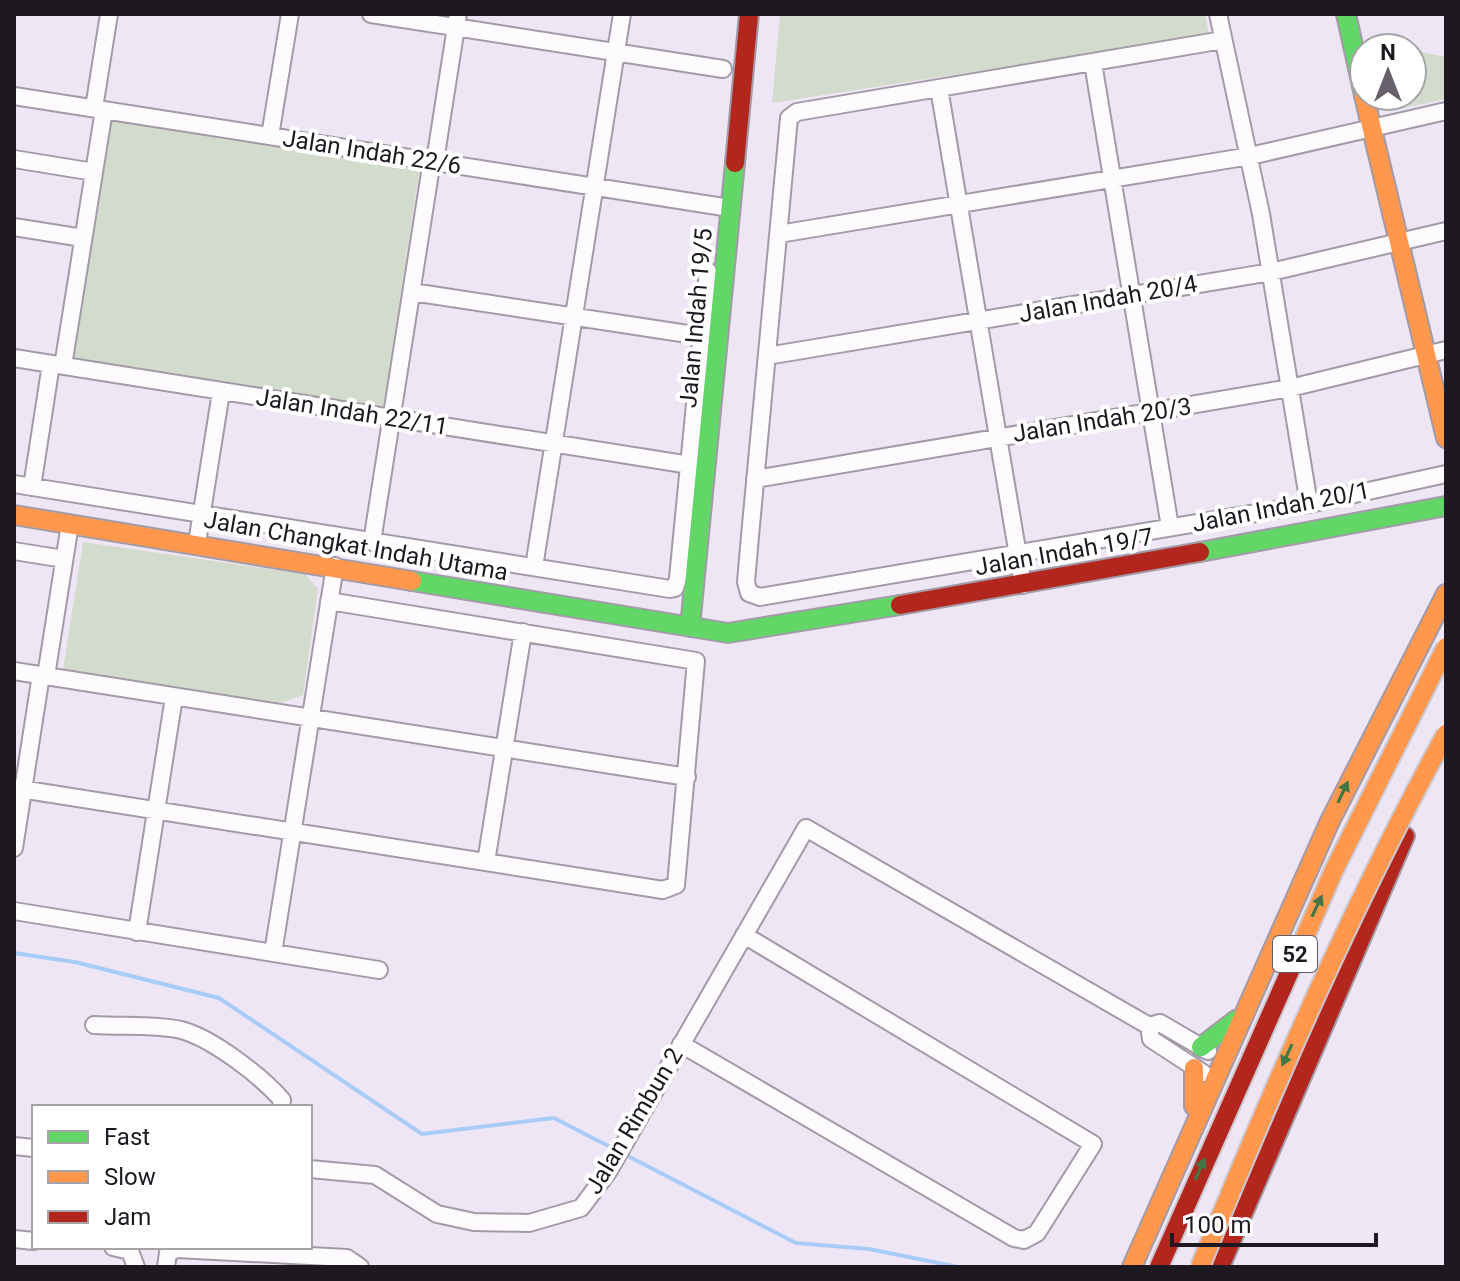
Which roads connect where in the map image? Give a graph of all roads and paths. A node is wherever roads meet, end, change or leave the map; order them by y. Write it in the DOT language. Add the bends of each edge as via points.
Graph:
graph roads {
  1 [pos="109,14"];
  2 [pos="290,14"];
  3 [pos="371,14"];
  4 [pos="622,14"];
  5 [pos="749,14"];
  6 [pos="1218,14"];
  7 [pos="457,21"];
  8 [pos="1223,40"];
  9 [pos="616,52"];
  10 [pos="1093,63"];
  11 [pos="723,69"];
  12 [pos="939,88"];
  13 [pos="14,96"];
  14 [pos="99,109"];
  15 [pos="1446,111"];
  16 [pos="1368,112"];
  17 [pos="1371,126"];
  18 [pos="270,136"];
  19 [pos="1250,156"];
  20 [pos="14,159"];
  21 [pos="434,161"];
  22 [pos="94,172"];
  23 [pos="1111,179"];
  24 [pos="595,187"];
  25 [pos="959,205"];
  26 [pos="730,208"];
  27 [pos="14,227"];
  28 [pos="1446,231"];
  29 [pos="779,234"];
  30 [pos="83,238"];
  31 [pos="1399,241"];
  32 [pos="708,271"];
  33 [pos="1271,272"];
  34 [pos="412,292"];
  35 [pos="1130,295"];
  36 [pos="574,316"];
  37 [pos="979,321"];
  38 [pos="701,336"];
  39 [pos="1446,350"];
  40 [pos="1427,355"];
  41 [pos="767,356"];
  42 [pos="14,358"];
  43 [pos="57,365"];
  44 [pos="1290,388"];
  45 [pos="221,392"];
  46 [pos="1150,412"];
  47 [pos="391,418"];
  48 [pos="998,437"];
  49 [pos="1446,438"];
  50 [pos="554,443"];
  51 [pos="690,465"];
  52 [pos="1446,474"];
  53 [pos="755,479"];
  54 [pos="14,484"];
  55 [pos="32,487"];
  56 [pos="1309,504"];
  57 [pos="1446,506"];
  58 [pos="202,514"];
  59 [pos="14,515"];
  60 [pos="70,524"];
  61 [pos="1170,527"];
  62 [pos="372,542"];
  63 [pos="197,543"];
  64 [pos="14,551"];
  65 [pos="1017,554"];
  66 [pos="64,559"];
  67 [pos="335,566"];
  68 [pos="534,567"];
  69 [pos="1023,585"];
  70 [pos="1446,594"];
  71 [pos="329,601"];
  72 [pos="690,627"];
  73 [pos="523,632"];
  74 [pos="1446,647"];
  75 [pos="14,671"];
  76 [pos="44,676"];
  77 [pos="174,697"];
  78 [pos="310,718"];
  79 [pos="1446,734"];
  80 [pos="504,748"];
  81 [pos="1446,759"];
  82 [pos="687,777"];
  83 [pos="19,789"];
  84 [pos="156,810"];
  85 [pos="292,832"];
  86 [pos="14,848"];
  87 [pos="486,862"];
  88 [pos="14,911"];
  89 [pos="137,932"];
  90 [pos="744,935"];
  91 [pos="273,953"];
  92 [pos="379,970"];
  93 [pos="1254,985"];
  94 [pos="1240,1016"];
  95 [pos="1326,1018"];
  96 [pos="94,1025"];
  97 [pos="1149,1026"];
  98 [pos="681,1044"];
  99 [pos="1199,1046"];
  100 [pos="1221,1058"];
  101 [pos="1191,1065"];
  102 [pos="1211,1079"];
  103 [pos="1293,1090"];
  104 [pos="281,1105"];
  105 [pos="1285,1109"];
  106 [pos="1194,1117"];
  107 [pos="1184,1139"];
  108 [pos="1261,1165"];
  109 [pos="312,1169"];
  110 [pos="122,1249"];
  111 [pos="136,1267"];
  112 [pos="166,1267"];
  113 [pos="360,1267"];
  114 [pos="1132,1267"];
  115 [pos="1159,1267"];
  116 [pos="1200,1267"];
  117 [pos="1220,1267"];
  1 -- 14 [label="street"];
  2 -- 18 [label="street"];
  3 -- 7 [label="street"];
  4 -- 9 [label="street"];
  5 -- 26 [label="main road, Jalan Indah 19/5"];
  6 -- 8 [label="street"];
  7 -- 9 [label="street"];
  7 -- 21 [label="street"];
  8 -- 10 [label="street"];
  8 -- 19 [label="street"];
  9 -- 11 [label="street"];
  9 -- 24 [label="street"];
  10 -- 12 [label="street"];
  10 -- 23 [label="street"];
  12 -- 25 [label="street"];
  12 -- 29 [label="street" via="797,112 789,118"];
  13 -- 14 [label="street, Jalan Indah 22/6"];
  14 -- 18 [label="street, Jalan Indah 22/6"];
  14 -- 22 [label="street"];
  15 -- 17 [label="street"];
  16 -- 17 [label="main road"];
  17 -- 19 [label="street"];
  17 -- 31 [label="main road"];
  18 -- 21 [label="street, Jalan Indah 22/6"];
  19 -- 23 [label="street"];
  19 -- 33 [label="street"];
  20 -- 22 [label="street"];
  21 -- 24 [label="street, Jalan Indah 22/6"];
  21 -- 34 [label="street"];
  22 -- 30 [label="street"];
  23 -- 25 [label="street"];
  23 -- 35 [label="street"];
  24 -- 26 [label="street, Jalan Indah 22/6"];
  24 -- 36 [label="street"];
  25 -- 29 [label="street"];
  25 -- 37 [label="street"];
  26 -- 72 [label="main road, Jalan Indah 19/5"];
  27 -- 30 [label="street"];
  28 -- 31 [label="street, Jalan Indah 20/4"];
  29 -- 41 [label="street"];
  30 -- 43 [label="street"];
  31 -- 33 [label="street, Jalan Indah 20/4"];
  31 -- 40 [label="main road"];
  32 -- 38 [label="street"];
  33 -- 35 [label="street, Jalan Indah 20/4"];
  33 -- 44 [label="street"];
  34 -- 36 [label="street"];
  34 -- 47 [label="street"];
  35 -- 37 [label="street, Jalan Indah 20/4"];
  35 -- 46 [label="street"];
  36 -- 38 [label="street"];
  36 -- 50 [label="street"];
  37 -- 41 [label="street, Jalan Indah 20/4"];
  37 -- 48 [label="street"];
  38 -- 51 [label="street"];
  39 -- 40 [label="street, Jalan Indah 20/3"];
  40 -- 44 [label="street, Jalan Indah 20/3"];
  40 -- 49 [label="main road"];
  41 -- 53 [label="street"];
  42 -- 43 [label="street, Jalan Indah 22/11"];
  43 -- 45 [label="street, Jalan Indah 22/11"];
  43 -- 55 [label="street"];
  44 -- 46 [label="street, Jalan Indah 20/3"];
  44 -- 56 [label="street"];
  45 -- 47 [label="street, Jalan Indah 22/11"];
  45 -- 58 [label="street"];
  46 -- 48 [label="street, Jalan Indah 20/3"];
  46 -- 61 [label="street"];
  47 -- 50 [label="street, Jalan Indah 22/11"];
  47 -- 62 [label="street"];
  48 -- 53 [label="street, Jalan Indah 20/3"];
  48 -- 65 [label="street"];
  50 -- 51 [label="street, Jalan Indah 22/11"];
  50 -- 68 [label="street"];
  51 -- 68 [label="street" via="675,588"];
  52 -- 56 [label="street, Jalan Indah 20/1"];
  53 -- 65 [label="street, Jalan Indah 20/1" via="746,582 749,593 760,597"];
  54 -- 55 [label="street"];
  55 -- 58 [label="street"];
  56 -- 61 [label="street, Jalan Indah 20/1"];
  57 -- 69 [label="main road, Jalan Indah 19/7"];
  58 -- 62 [label="street"];
  58 -- 63 [label="street"];
  59 -- 60 [label="main road, Jalan Changkat Indah Utama"];
  60 -- 63 [label="main road, Jalan Changkat Indah Utama"];
  60 -- 66 [label="street"];
  61 -- 65 [label="street, Jalan Indah 20/1"];
  62 -- 68 [label="street"];
  63 -- 67 [label="main road, Jalan Changkat Indah Utama"];
  64 -- 66 [label="street"];
  65 -- 69 [label="street"];
  66 -- 76 [label="street"];
  67 -- 71 [label="street"];
  67 -- 72 [label="main road, Jalan Changkat Indah Utama"];
  69 -- 72 [label="main road, Jalan Indah 19/7" via="743,632"];
  93 -- 70 [label="main road, one-way" via="1373,729"];
  71 -- 73 [label="street"];
  71 -- 78 [label="street"];
  73 -- 80 [label="street"];
  73 -- 82 [label="street" via="696,661"];
  115 -- 74 [label="main road, 52, one-way, bridge" via="1334,870"];
  75 -- 76 [label="street"];
  76 -- 77 [label="street"];
  76 -- 83 [label="street"];
  77 -- 78 [label="street"];
  77 -- 84 [label="street"];
  78 -- 80 [label="street"];
  78 -- 85 [label="street"];
  79 -- 116 [label="main road, 52, one-way, bridge" via="1399,818 1277,1077"];
  80 -- 82 [label="street"];
  80 -- 87 [label="street"];
  81 -- 95 [label="main road" via="1411,823"];
  82 -- 87 [label="street" via="679,881 674,888"];
  83 -- 84 [label="street"];
  83 -- 86 [label="street"];
  84 -- 85 [label="street"];
  84 -- 89 [label="street"];
  85 -- 87 [label="street"];
  85 -- 91 [label="street"];
  88 -- 89 [label="street"];
  89 -- 91 [label="street"];
  90 -- 97 [label="street, Jalan Rimbun 2" via="806,828"];
  90 -- 98 [label="street, Jalan Rimbun 2"];
  90 -- 98 [label="street" via="1093,1144 1042,1227 1031,1237 1014,1238"];
  91 -- 92 [label="street"];
  93 -- 94 [label="main road"];
  93 -- 95 [label="main road" via="1268,1015 1286,1026 1310,1027"];
  94 -- 99 [label="main road"];
  94 -- 100 [label="main road"];
  95 -- 103 [label="main road"];
  96 -- 104 [label="street" via="179,1030 197,1036 267,1083"];
  97 -- 99 [label="street" via="1160,1023"];
  97 -- 101 [label="street" via="1151,1039"];
  98 -- 109 [label="street, Jalan Rimbun 2" via="608,1172 581,1208 529,1223 474,1222 437,1214 375,1175"];
  99 -- 100 [label="street"];
  99 -- 101 [label="street"];
  100 -- 102 [label="main road"];
  100 -- 103 [label="main road"];
  101 -- 102 [label="street"];
  101 -- 106 [label="main road"];
  102 -- 105 [label="main road"];
  102 -- 106 [label="main road"];
  103 -- 105 [label="main road"];
  105 -- 108 [label="main road"];
  106 -- 107 [label="main road"];
  107 -- 108 [label="main road" via="1212,1128 1238,1130 1256,1141"];
  107 -- 114 [label="main road"];
  108 -- 117 [label="main road"];
  110 -- 111 [label="street" via="130,1251"];
  112 -- 113 [label="street" via="168,1253 177,1249 347,1258"];
}
